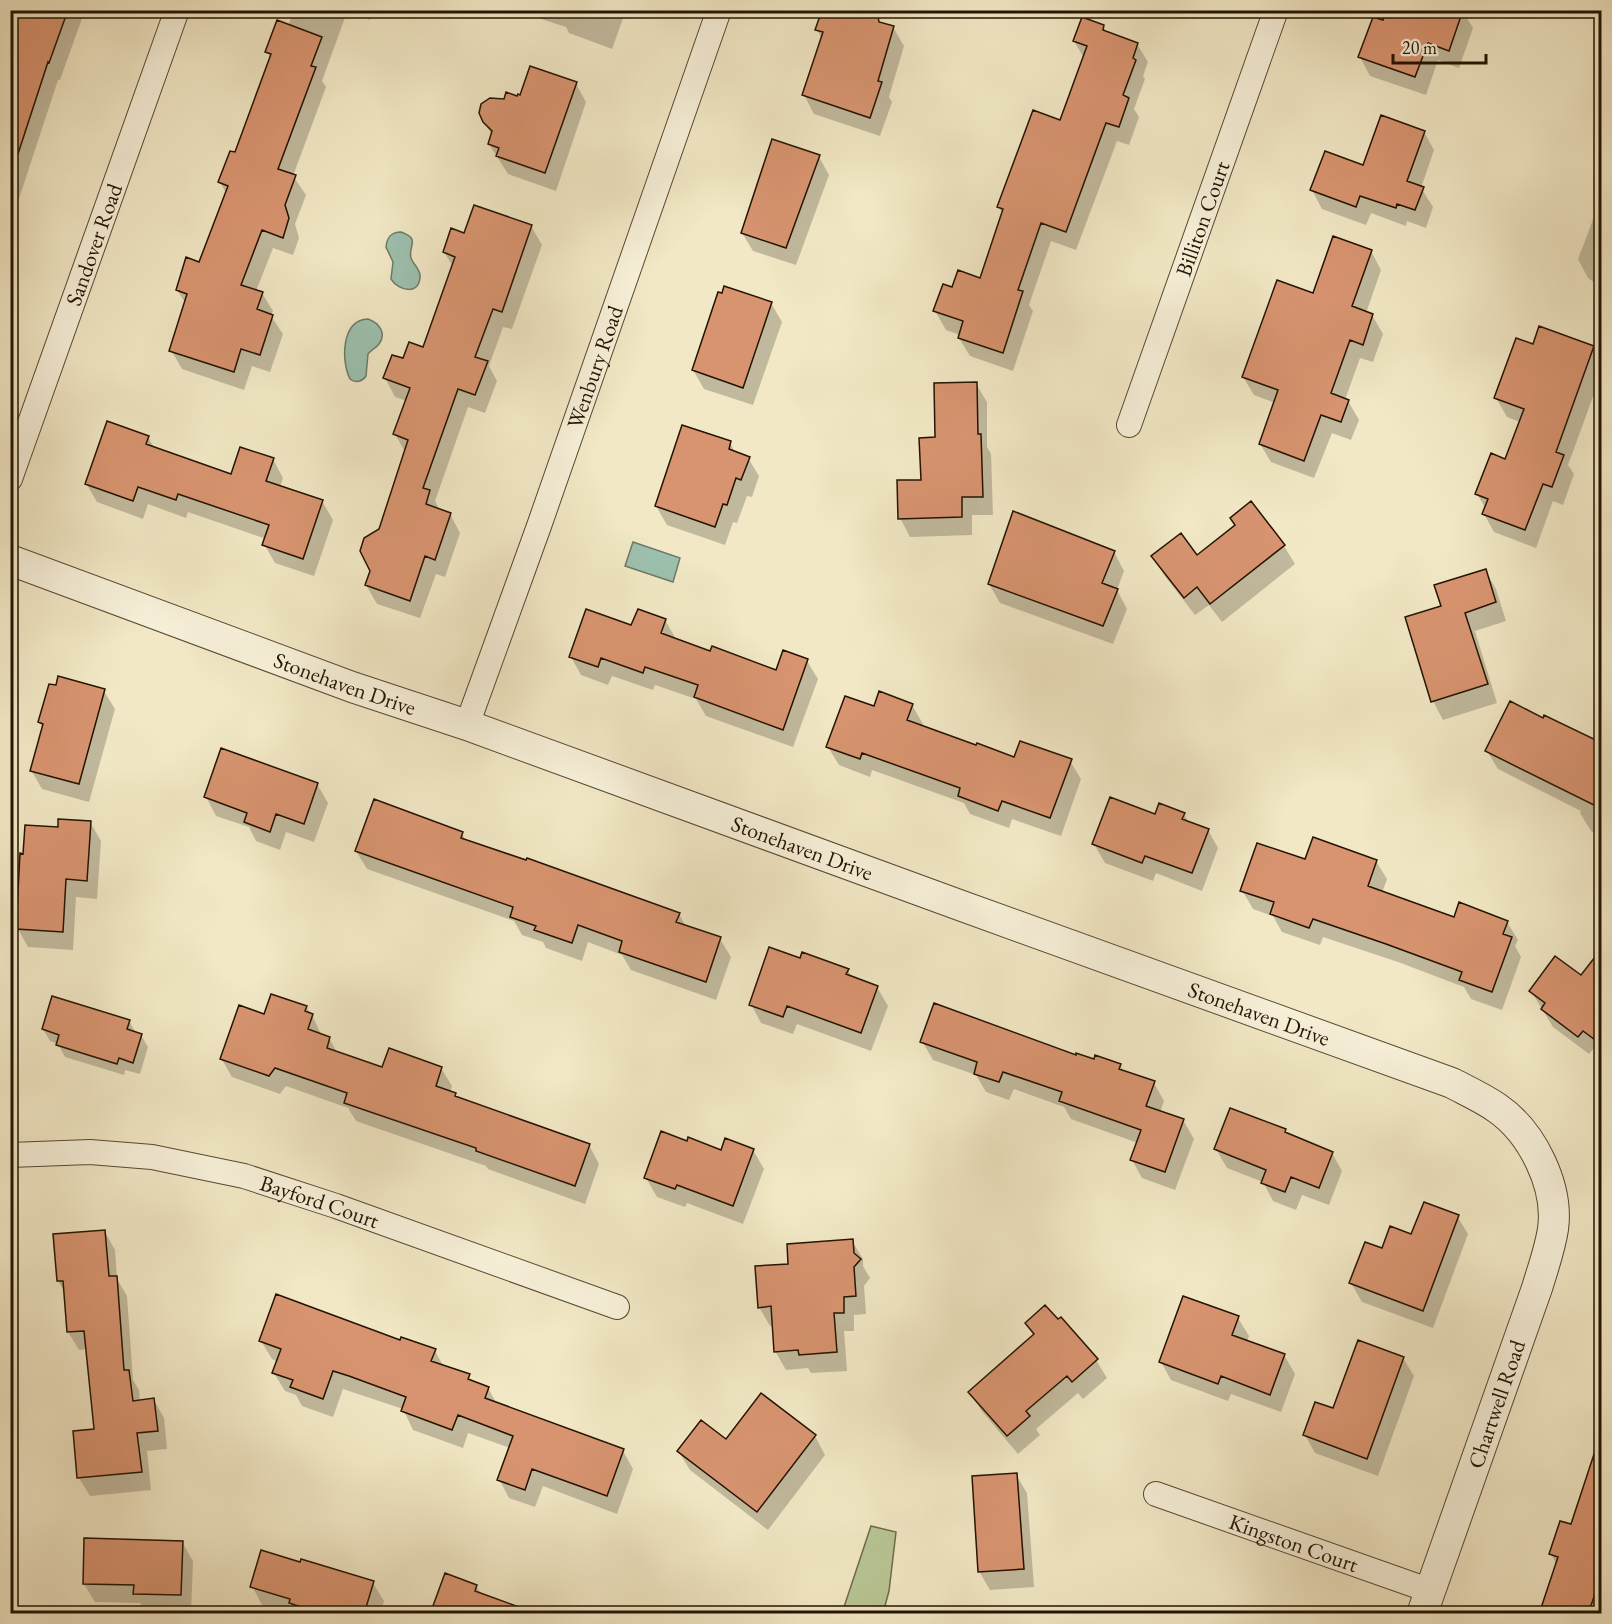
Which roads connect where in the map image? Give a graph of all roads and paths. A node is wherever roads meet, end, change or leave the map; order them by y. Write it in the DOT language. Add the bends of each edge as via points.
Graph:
graph roads {
  1 [pos="177,10"];
  2 [pos="719,10"];
  3 [pos="1276,10"];
  4 [pos="1129,425"];
  5 [pos="10,479"];
  6 [pos="10,560"];
  7 [pos="467,725"];
  8 [pos="10,1155"];
  9 [pos="1551,1191"];
  10 [pos="617,1307"];
  11 [pos="1156,1494"];
  12 [pos="1426,1602"];
  1 -- 5 [label="street, Sandover Road"];
  2 -- 7 [label="street, Wenbury Road"];
  3 -- 4 [label="street, Billiton Court"];
  6 -- 7 [label="street, Stonehaven Drive" via="352,687"];
  7 -- 9 [label="street, Stonehaven Drive" via="1452,1083 1498,1108 1525,1134 1543,1165"];
  8 -- 10 [label="street, Bayford Court" via="90,1152 152,1156 244,1176"];
  9 -- 12 [label="street, Chartwell Road" via="1554,1227 1549,1252"];
  11 -- 12 [label="street, Kingston Court"];
}
